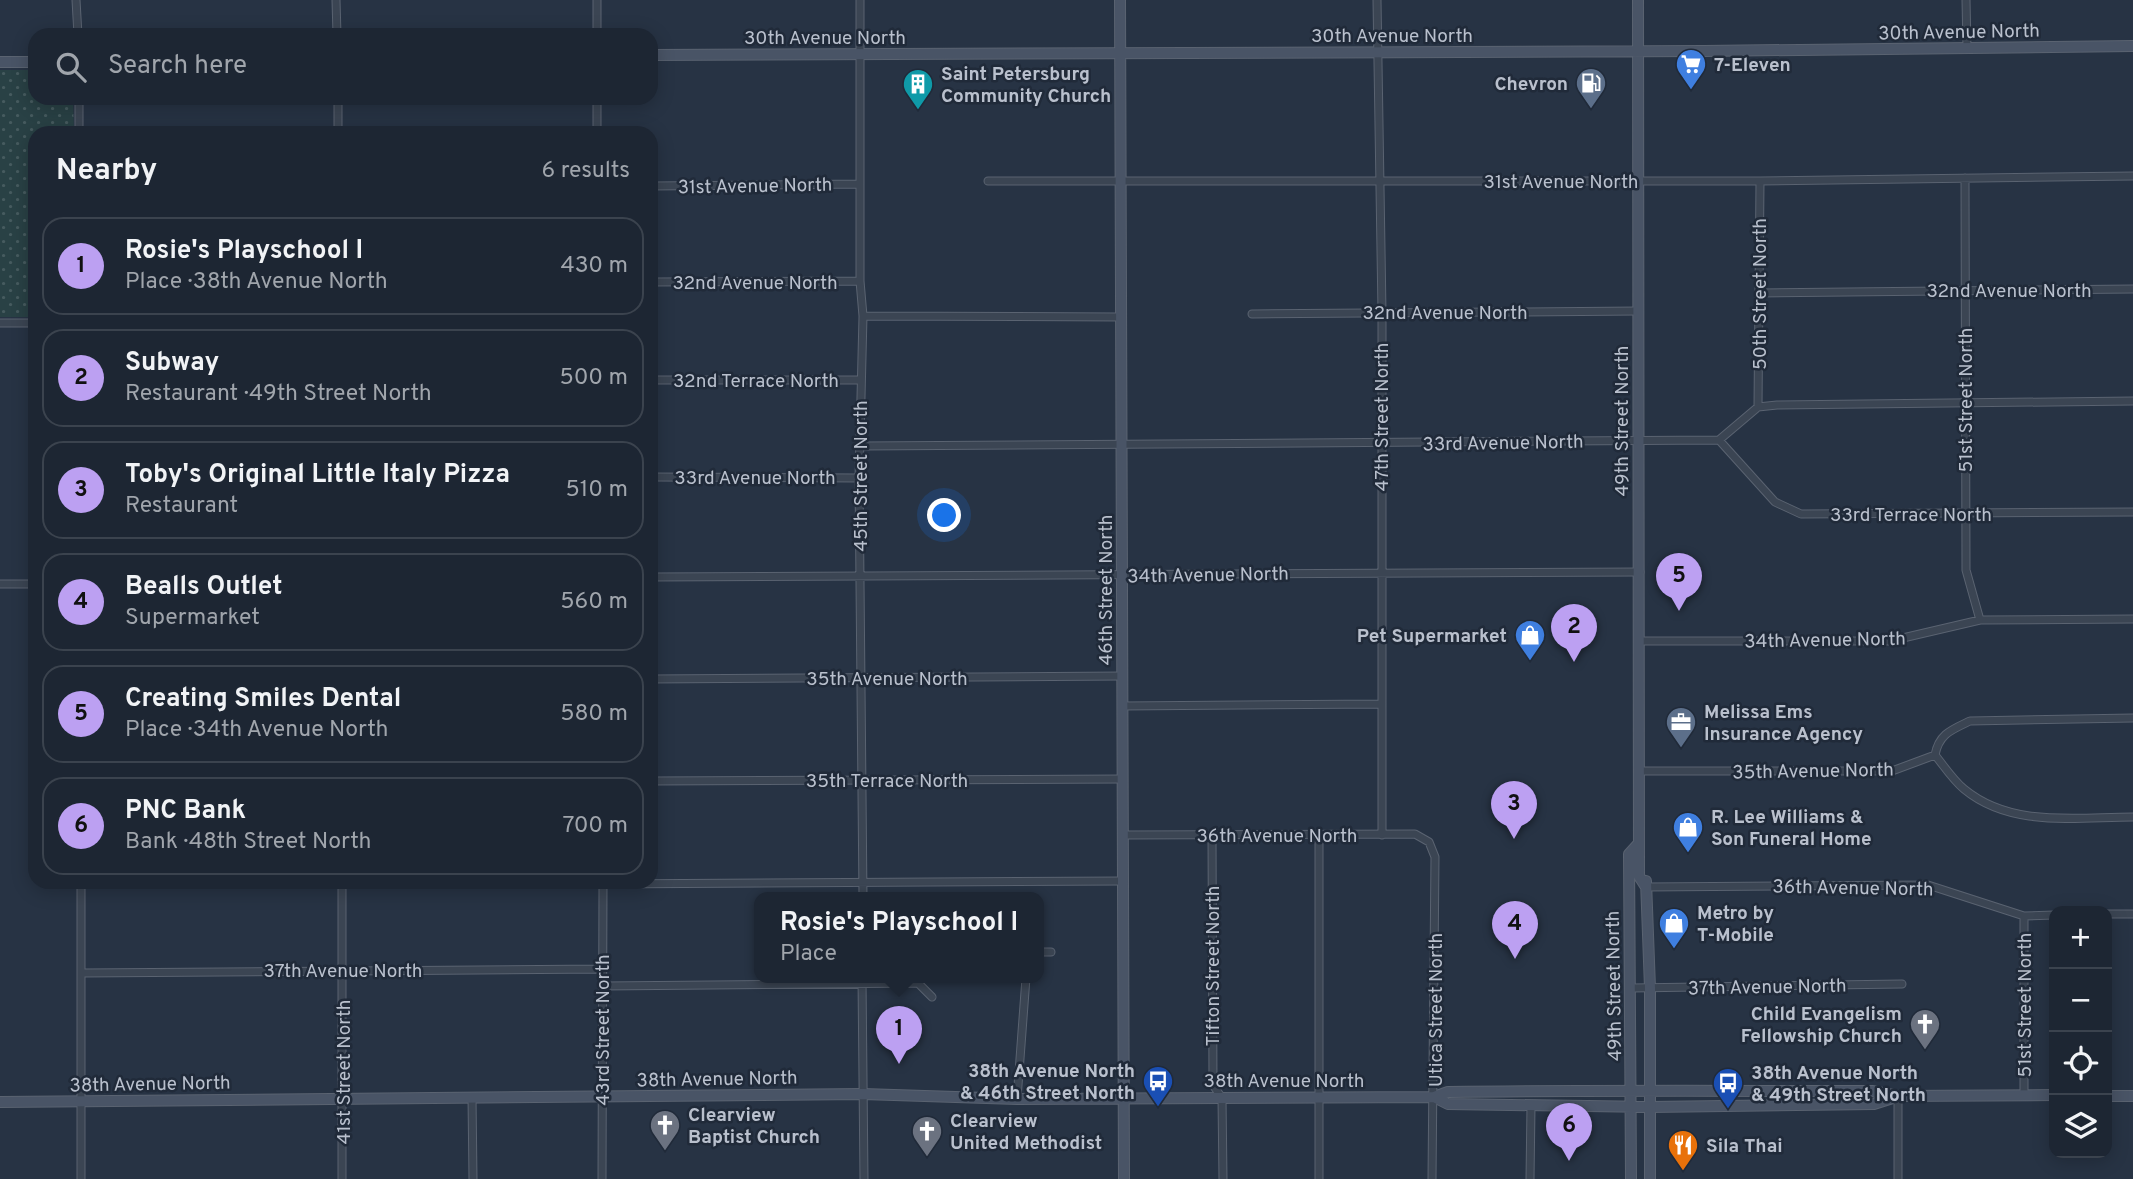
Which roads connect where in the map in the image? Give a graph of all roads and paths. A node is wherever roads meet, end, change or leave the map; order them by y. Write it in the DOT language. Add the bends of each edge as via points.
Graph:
graph roads {
  1 [pos="76,0"];
  2 [pos="336,0"];
  3 [pos="597,0"];
  4 [pos="860,0"];
  5 [pos="1120,0"];
  6 [pos="1377,0"];
  7 [pos="1639,0"];
  8 [pos="1966,0"];
  9 [pos="78,28"];
  10 [pos="337,28"];
  11 [pos="597,28"];
  12 [pos="2133,46"];
  13 [pos="1966,48"];
  14 [pos="1639,51"];
  15 [pos="1121,53"];
  16 [pos="1378,53"];
  17 [pos="658,55"];
  18 [pos="860,55"];
  19 [pos="0,62"];
  20 [pos="28,62"];
  21 [pos="79,105"];
  22 [pos="338,105"];
  23 [pos="597,105"];
  24 [pos="79,126"];
  25 [pos="338,126"];
  26 [pos="597,126"];
  27 [pos="2133,176"];
  28 [pos="1965,178"];
  29 [pos="1639,180"];
  30 [pos="988,181"];
  31 [pos="1760,181"];
  32 [pos="1121,182"];
  33 [pos="1378,182"];
  34 [pos="860,184"];
  35 [pos="658,186"];
  36 [pos="859,281"];
  37 [pos="658,282"];
  38 [pos="2133,289"];
  39 [pos="1964,290"];
  40 [pos="1760,293"];
  41 [pos="1638,311"];
  42 [pos="1382,313"];
  43 [pos="1251,314"];
  44 [pos="863,316"];
  45 [pos="1121,317"];
  46 [pos="0,323"];
  47 [pos="28,323"];
  48 [pos="658,380"];
  49 [pos="861,380"];
  50 [pos="2133,401"];
  51 [pos="1965,402"];
  52 [pos="1758,407"];
  53 [pos="1639,440"];
  54 [pos="1719,440"];
  55 [pos="1381,443"];
  56 [pos="1123,444"];
  57 [pos="861,446"];
  58 [pos="658,477"];
  59 [pos="859,478"];
  60 [pos="2133,512"];
  61 [pos="1966,514"];
  62 [pos="1640,572"];
  63 [pos="1382,573"];
  64 [pos="860,575"];
  65 [pos="1122,575"];
  66 [pos="658,577"];
  67 [pos="0,584"];
  68 [pos="28,584"];
  69 [pos="1980,620"];
  70 [pos="2133,620"];
  71 [pos="1640,641"];
  72 [pos="1123,676"];
  73 [pos="860,678"];
  74 [pos="658,680"];
  75 [pos="1382,704"];
  76 [pos="1122,706"];
  77 [pos="2133,718"];
  78 [pos="1935,755"];
  79 [pos="1640,771"];
  80 [pos="1123,779"];
  81 [pos="861,780"];
  82 [pos="658,781"];
  83 [pos="2133,817"];
  84 [pos="1212,834"];
  85 [pos="1319,834"];
  86 [pos="1124,835"];
  87 [pos="1382,835"];
  88 [pos="1429,842"];
  89 [pos="1639,843"];
  90 [pos="1124,881"];
  91 [pos="658,883"];
  92 [pos="863,883"];
  93 [pos="1646,887"];
  94 [pos="81,889"];
  95 [pos="342,889"];
  96 [pos="603,889"];
  97 [pos="863,892"];
  98 [pos="1630,905"];
  99 [pos="2112,914"];
  100 [pos="2133,914"];
  101 [pos="2049,915"];
  102 [pos="2024,916"];
  103 [pos="1044,952"];
  104 [pos="1051,952"];
  105 [pos="602,968"];
  106 [pos="343,970"];
  107 [pos="83,973"];
  108 [pos="758,983"];
  109 [pos="862,983"];
  110 [pos="918,983"];
  111 [pos="1026,983"];
  112 [pos="1902,984"];
  113 [pos="603,986"];
  114 [pos="1632,988"];
  115 [pos="1650,988"];
  116 [pos="932,997"];
  117 [pos="1631,1090"];
  118 [pos="1651,1091"];
  119 [pos="863,1094"];
  120 [pos="2024,1095"];
  121 [pos="2049,1095"];
  122 [pos="602,1096"];
  123 [pos="1899,1096"];
  124 [pos="2112,1096"];
  125 [pos="2133,1096"];
  126 [pos="472,1097"];
  127 [pos="1319,1097"];
  128 [pos="1434,1097"];
  129 [pos="343,1098"];
  130 [pos="1124,1098"];
  131 [pos="1223,1098"];
  132 [pos="1017,1099"];
  133 [pos="81,1101"];
  134 [pos="0,1102"];
  135 [pos="1531,1106"];
  136 [pos="1632,1106"];
  137 [pos="1651,1107"];
  138 [pos="82,1179"];
  139 [pos="342,1179"];
  140 [pos="472,1179"];
  141 [pos="602,1179"];
  142 [pos="864,1179"];
  143 [pos="1124,1179"];
  144 [pos="1223,1179"];
  145 [pos="1319,1179"];
  146 [pos="1432,1179"];
  147 [pos="1530,1179"];
  148 [pos="1631,1179"];
  149 [pos="1650,1179"];
  150 [pos="1898,1179"];
  1 -- 9 [label="street"];
  2 -- 10 [label="street"];
  3 -- 11 [label="street"];
  4 -- 18 [label="street, 45th Street North"];
  5 -- 15 [label="main road, 46th Street North"];
  6 -- 16 [label="street, 47th Street North"];
  7 -- 14 [label="main road, 49th Street North"];
  8 -- 13 [label="street"];
  12 -- 13 [label="main road, 30th Avenue North"];
  13 -- 14 [label="main road, 30th Avenue North"];
  14 -- 16 [label="main road, 30th Avenue North"];
  14 -- 29 [label="main road, 49th Street North"];
  15 -- 16 [label="main road, 30th Avenue North"];
  15 -- 18 [label="main road, 30th Avenue North"];
  15 -- 32 [label="main road, 46th Street North"];
  16 -- 33 [label="street, 47th Street North"];
  17 -- 18 [label="main road, 30th Avenue North"];
  18 -- 34 [label="street, 45th Street North"];
  19 -- 20 [label="main road"];
  21 -- 24 [label="street"];
  22 -- 25 [label="street"];
  23 -- 26 [label="street"];
  27 -- 28 [label="street, 31st Avenue North"];
  28 -- 31 [label="street, 31st Avenue North"];
  28 -- 39 [label="street, 51st Street North"];
  29 -- 31 [label="street, 31st Avenue North"];
  29 -- 33 [label="street, 31st Avenue North"];
  29 -- 41 [label="main road, 49th Street North"];
  30 -- 32 [label="street, 31st Avenue North"];
  31 -- 40 [label="street, 50th Street North"];
  32 -- 33 [label="street, 31st Avenue North"];
  32 -- 45 [label="main road, 46th Street North"];
  33 -- 42 [label="street, 47th Street North"];
  34 -- 35 [label="street, 31st Avenue North"];
  34 -- 36 [label="street, 45th Street North"];
  36 -- 37 [label="street, 32nd Avenue North"];
  36 -- 44 [label="street, 45th Street North"];
  38 -- 39 [label="street, 32nd Avenue North"];
  39 -- 40 [label="street, 32nd Avenue North"];
  39 -- 51 [label="street, 51st Street North"];
  40 -- 52 [label="street, 50th Street North"];
  41 -- 42 [label="street, 32nd Avenue North"];
  41 -- 53 [label="main road, 49th Street North"];
  42 -- 43 [label="street, 32nd Avenue North"];
  42 -- 55 [label="street, 47th Street North"];
  44 -- 45 [label="street"];
  44 -- 49 [label="street, 45th Street North"];
  45 -- 56 [label="main road, 46th Street North"];
  46 -- 47 [label="street"];
  48 -- 49 [label="street, 32nd Terrace North"];
  49 -- 57 [label="street, 45th Street North"];
  50 -- 51 [label="street"];
  51 -- 52 [label="street"];
  51 -- 61 [label="street, 51st Street North"];
  52 -- 54 [label="street"];
  53 -- 54 [label="street, 33rd Avenue North"];
  53 -- 55 [label="street, 33rd Avenue North"];
  53 -- 62 [label="main road, 49th Street North"];
  54 -- 61 [label="street, 33rd Terrace North" via="1775,502 1801,514"];
  55 -- 56 [label="street, 33rd Avenue North"];
  55 -- 63 [label="street, 47th Street North"];
  56 -- 57 [label="street, 33rd Avenue North"];
  56 -- 65 [label="main road, 46th Street North"];
  57 -- 59 [label="street, 45th Street North"];
  58 -- 59 [label="street, 33rd Avenue North"];
  59 -- 64 [label="street, 45th Street North"];
  60 -- 61 [label="street, 33rd Terrace North"];
  61 -- 69 [label="street, 51st Street North" via="1966,570"];
  62 -- 63 [label="street, 34th Avenue North"];
  62 -- 71 [label="main road, 49th Street North"];
  63 -- 65 [label="street, 34th Avenue North"];
  63 -- 75 [label="street, 47th Street North"];
  64 -- 65 [label="street, 34th Avenue North"];
  64 -- 66 [label="street, 34th Avenue North"];
  64 -- 73 [label="street, 45th Street North"];
  65 -- 72 [label="main road, 46th Street North"];
  67 -- 68 [label="street"];
  69 -- 70 [label="street, 34th Avenue North"];
  69 -- 71 [label="street, 34th Avenue North" via="1890,641"];
  71 -- 79 [label="main road, 49th Street North"];
  72 -- 73 [label="street, 35th Avenue North"];
  72 -- 76 [label="main road, 46th Street North"];
  73 -- 74 [label="street, 35th Avenue North"];
  73 -- 81 [label="street, 45th Street North"];
  75 -- 76 [label="street"];
  75 -- 87 [label="street, 47th Street North"];
  76 -- 80 [label="main road, 46th Street North"];
  77 -- 78 [label="street" via="1970,721 1946,732 1938,740"];
  78 -- 79 [label="street, 35th Avenue North" via="1892,771"];
  78 -- 83 [label="street" via="1962,788 2005,812 2029,817"];
  79 -- 89 [label="main road, 49th Street North"];
  80 -- 81 [label="street, 35th Terrace North"];
  80 -- 86 [label="main road, 46th Street North"];
  81 -- 82 [label="street, 35th Terrace North"];
  81 -- 92 [label="street, 45th Street North"];
  84 -- 85 [label="street, 36th Avenue North"];
  84 -- 86 [label="street, 36th Avenue North"];
  84 -- 131 [label="street, Tifton Street North" via="1213,1085"];
  85 -- 87 [label="street, 36th Avenue North"];
  85 -- 127 [label="street"];
  86 -- 90 [label="main road, 46th Street North"];
  87 -- 88 [label="street, 36th Avenue North" via="1415,834"];
  88 -- 128 [label="street, Utica Street North" via="1435,857"];
  89 -- 93 [label="main road, 49th Street North" via="1645,854"];
  89 -- 98 [label="main road, 49th Street North" via="1629,854"];
  90 -- 92 [label="street"];
  90 -- 130 [label="main road, 46th Street North"];
  91 -- 92 [label="street"];
  92 -- 97 [label="street, 45th Street North"];
  93 -- 98 [label="main road"];
  93 -- 102 [label="street, 36th Avenue North" via="1928,885"];
  93 -- 115 [label="main road, 49th Street North"];
  94 -- 107 [label="street"];
  95 -- 106 [label="street, 41st Street North"];
  96 -- 105 [label="street, 43rd Street North"];
  98 -- 114 [label="main road, 49th Street North"];
  99 -- 100 [label="street"];
  101 -- 102 [label="street, 36th Avenue North"];
  102 -- 120 [label="street, 51st Street North"];
  103 -- 104 [label="street"];
  105 -- 106 [label="street, 37th Avenue North"];
  105 -- 113 [label="street, 43rd Street North"];
  106 -- 107 [label="street, 37th Avenue North"];
  106 -- 129 [label="street, 41st Street North"];
  107 -- 133 [label="street"];
  108 -- 113 [label="street"];
  109 -- 119 [label="street"];
  110 -- 116 [label="street"];
  111 -- 132 [label="street"];
  112 -- 115 [label="street, 37th Avenue North"];
  113 -- 122 [label="street, 43rd Street North"];
  114 -- 115 [label="street, 37th Avenue North"];
  114 -- 117 [label="main road, 49th Street North"];
  115 -- 118 [label="main road, 49th Street North"];
  117 -- 118 [label="main road, 38th Avenue North"];
  117 -- 128 [label="main road, 38th Avenue North" via="1448,1092"];
  117 -- 136 [label="main road, 49th Street North"];
  118 -- 123 [label="main road, 38th Avenue North" via="1872,1091"];
  118 -- 137 [label="main road, 49th Street North"];
  119 -- 122 [label="main road, 38th Avenue North"];
  119 -- 132 [label="main road, 38th Avenue North"];
  119 -- 142 [label="street"];
  120 -- 121 [label="main road, 38th Avenue North"];
  120 -- 123 [label="main road, 38th Avenue North"];
  122 -- 126 [label="main road, 38th Avenue North"];
  122 -- 141 [label="street, 43rd Street North"];
  123 -- 137 [label="main road, 38th Avenue North" via="1874,1104"];
  123 -- 150 [label="street"];
  124 -- 125 [label="main road"];
  126 -- 129 [label="main road, 38th Avenue North"];
  126 -- 140 [label="street"];
  127 -- 128 [label="main road, 38th Avenue North"];
  127 -- 131 [label="main road, 38th Avenue North"];
  127 -- 145 [label="street"];
  128 -- 135 [label="main road, 38th Avenue North" via="1448,1104"];
  128 -- 146 [label="street, Utica Street North"];
  129 -- 133 [label="main road, 38th Avenue North"];
  129 -- 139 [label="street, 41st Street North"];
  130 -- 131 [label="main road, 38th Avenue North"];
  130 -- 132 [label="main road, 38th Avenue North"];
  130 -- 143 [label="main road, 46th Street North"];
  131 -- 144 [label="street, Tifton Street North"];
  133 -- 134 [label="main road, 38th Avenue North"];
  133 -- 138 [label="street"];
  135 -- 136 [label="main road, 38th Avenue North"];
  135 -- 147 [label="street"];
  136 -- 137 [label="main road, 38th Avenue North"];
  136 -- 148 [label="main road"];
  137 -- 149 [label="main road"];
}
